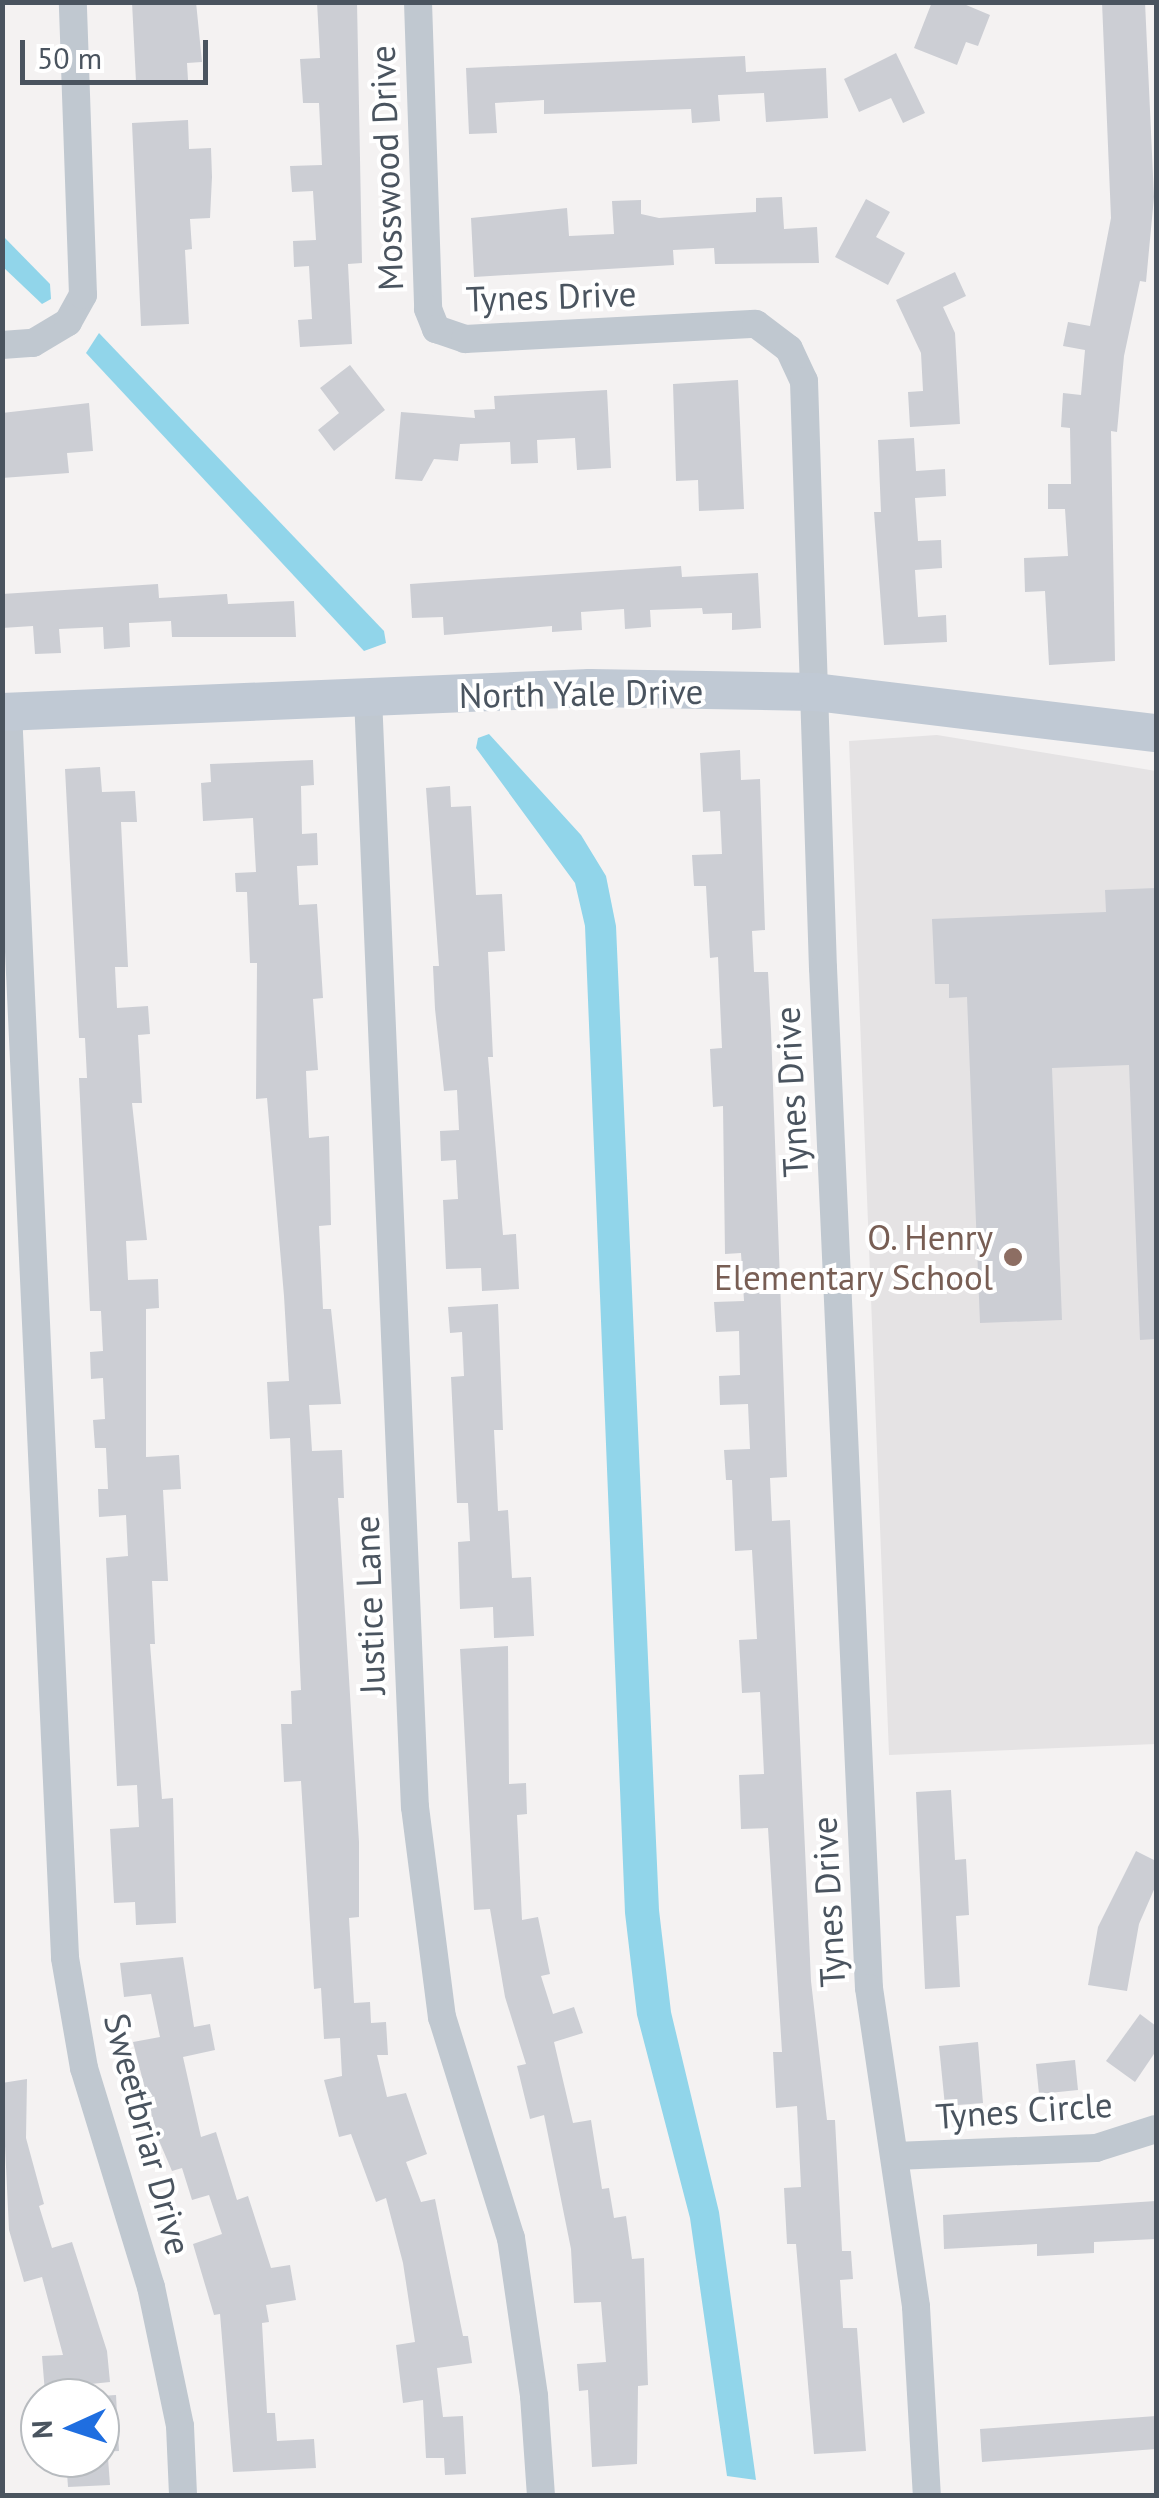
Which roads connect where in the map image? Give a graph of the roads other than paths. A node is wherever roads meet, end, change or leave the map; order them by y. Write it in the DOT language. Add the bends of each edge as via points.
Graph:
graph roads {
  1 [pos="72,2"];
  2 [pos="418,2"];
  3 [pos="436,329"];
  4 [pos="2,345"];
  5 [pos="816,692"];
  6 [pos="368,698"];
  7 [pos="6,711"];
  8 [pos="1156,734"];
  9 [pos="1156,2130"];
  10 [pos="895,2156"];
  11 [pos="183,2496"];
  12 [pos="541,2496"];
  13 [pos="927,2496"];
  1 -- 4 [label="street" via="84,295 68,322 33,343"];
  2 -- 3 [label="street, Mosswood Drive" via="428,309"];
  3 -- 5 [label="street, Tynes Drive" via="465,339 756,324 789,349 804,382"];
  5 -- 6 [label="street, North Yale Drive" via="590,688"];
  5 -- 8 [label="street, North Yale Drive"];
  5 -- 10 [label="street, Tynes Drive" via="869,1988"];
  6 -- 7 [label="street, North Yale Drive"];
  6 -- 12 [label="street, Justice Lane" via="416,1826 442,2017 511,2238"];
  7 -- 11 [label="street, Sweetbriar Drive" via="65,1958 84,2068 151,2287 180,2426"];
  9 -- 10 [label="street, Tynes Circle" via="1096,2148"];
  10 -- 13 [label="street, Tynes Drive" via="918,2332"];
}
